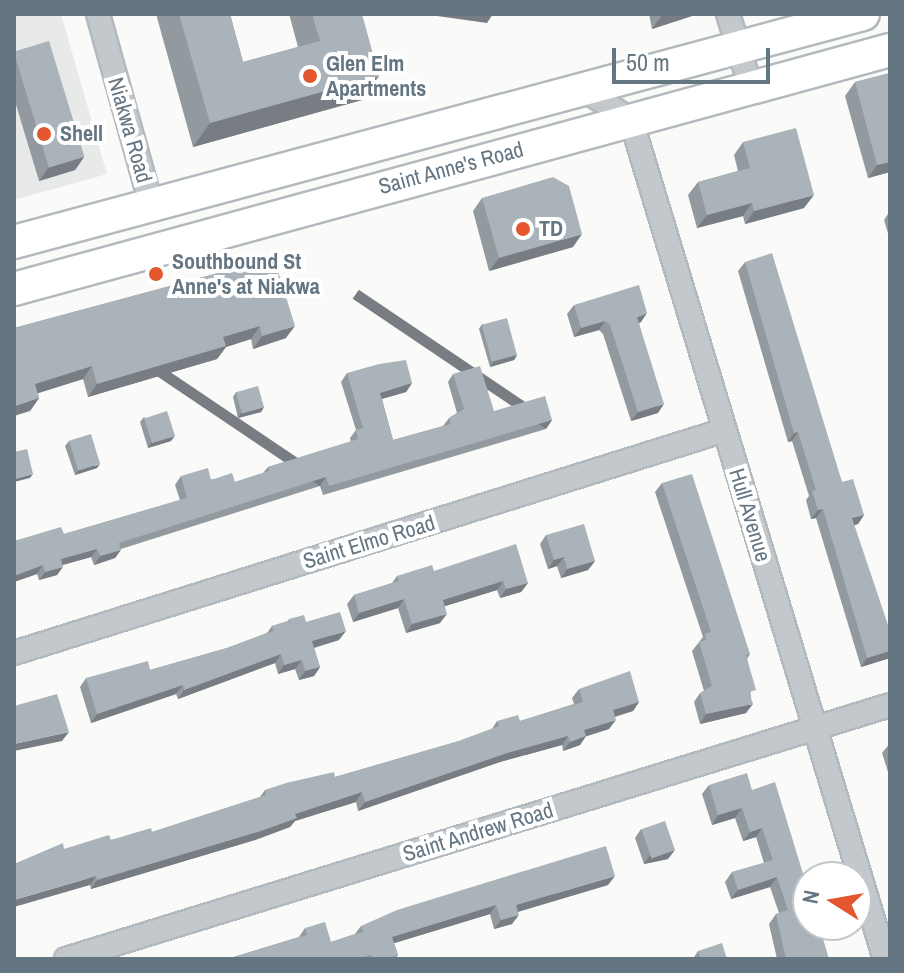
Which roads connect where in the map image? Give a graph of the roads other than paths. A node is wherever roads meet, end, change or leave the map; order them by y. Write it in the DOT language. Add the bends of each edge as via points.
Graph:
graph roads {
  1 [pos="98,14"];
  2 [pos="728,14"];
  3 [pos="863,14"];
  4 [pos="739,48"];
  5 [pos="890,50"];
  6 [pos="751,88"];
  7 [pos="588,92"];
  8 [pos="631,120"];
  9 [pos="444,130"];
  10 [pos="426,175"];
  11 [pos="151,204"];
  12 [pos="14,242"];
  13 [pos="161,246"];
  14 [pos="14,289"];
  15 [pos="725,430"];
  16 [pos="14,653"];
  17 [pos="890,705"];
  18 [pos="815,728"];
  19 [pos="66,959"];
  20 [pos="885,959"];
  1 -- 11 [label="street, Niakwa Road"];
  2 -- 4 [label="street"];
  3 -- 4 [label="main road, Saint Anne's Road"];
  4 -- 6 [label="street"];
  4 -- 7 [label="main road, Saint Anne's Road"];
  5 -- 6 [label="main road, Saint Anne's Road"];
  6 -- 8 [label="main road, Saint Anne's Road"];
  7 -- 8 [label="street"];
  7 -- 9 [label="main road, Saint Anne's Road"];
  8 -- 10 [label="main road, Saint Anne's Road"];
  8 -- 15 [label="street, Hull Avenue"];
  9 -- 10 [label="main road" via="427,156"];
  9 -- 11 [label="main road, Saint Anne's Road"];
  10 -- 13 [label="main road, Saint Anne's Road"];
  11 -- 12 [label="main road, Saint Anne's Road"];
  11 -- 13 [label="main road, Niakwa Road"];
  13 -- 14 [label="main road, Saint Anne's Road"];
  15 -- 16 [label="street, Saint Elmo Road"];
  15 -- 18 [label="street, Hull Avenue"];
  17 -- 18 [label="street, Saint Andrew Road"];
  18 -- 19 [label="street, Saint Andrew Road"];
  18 -- 20 [label="street, Hull Avenue"];
}
